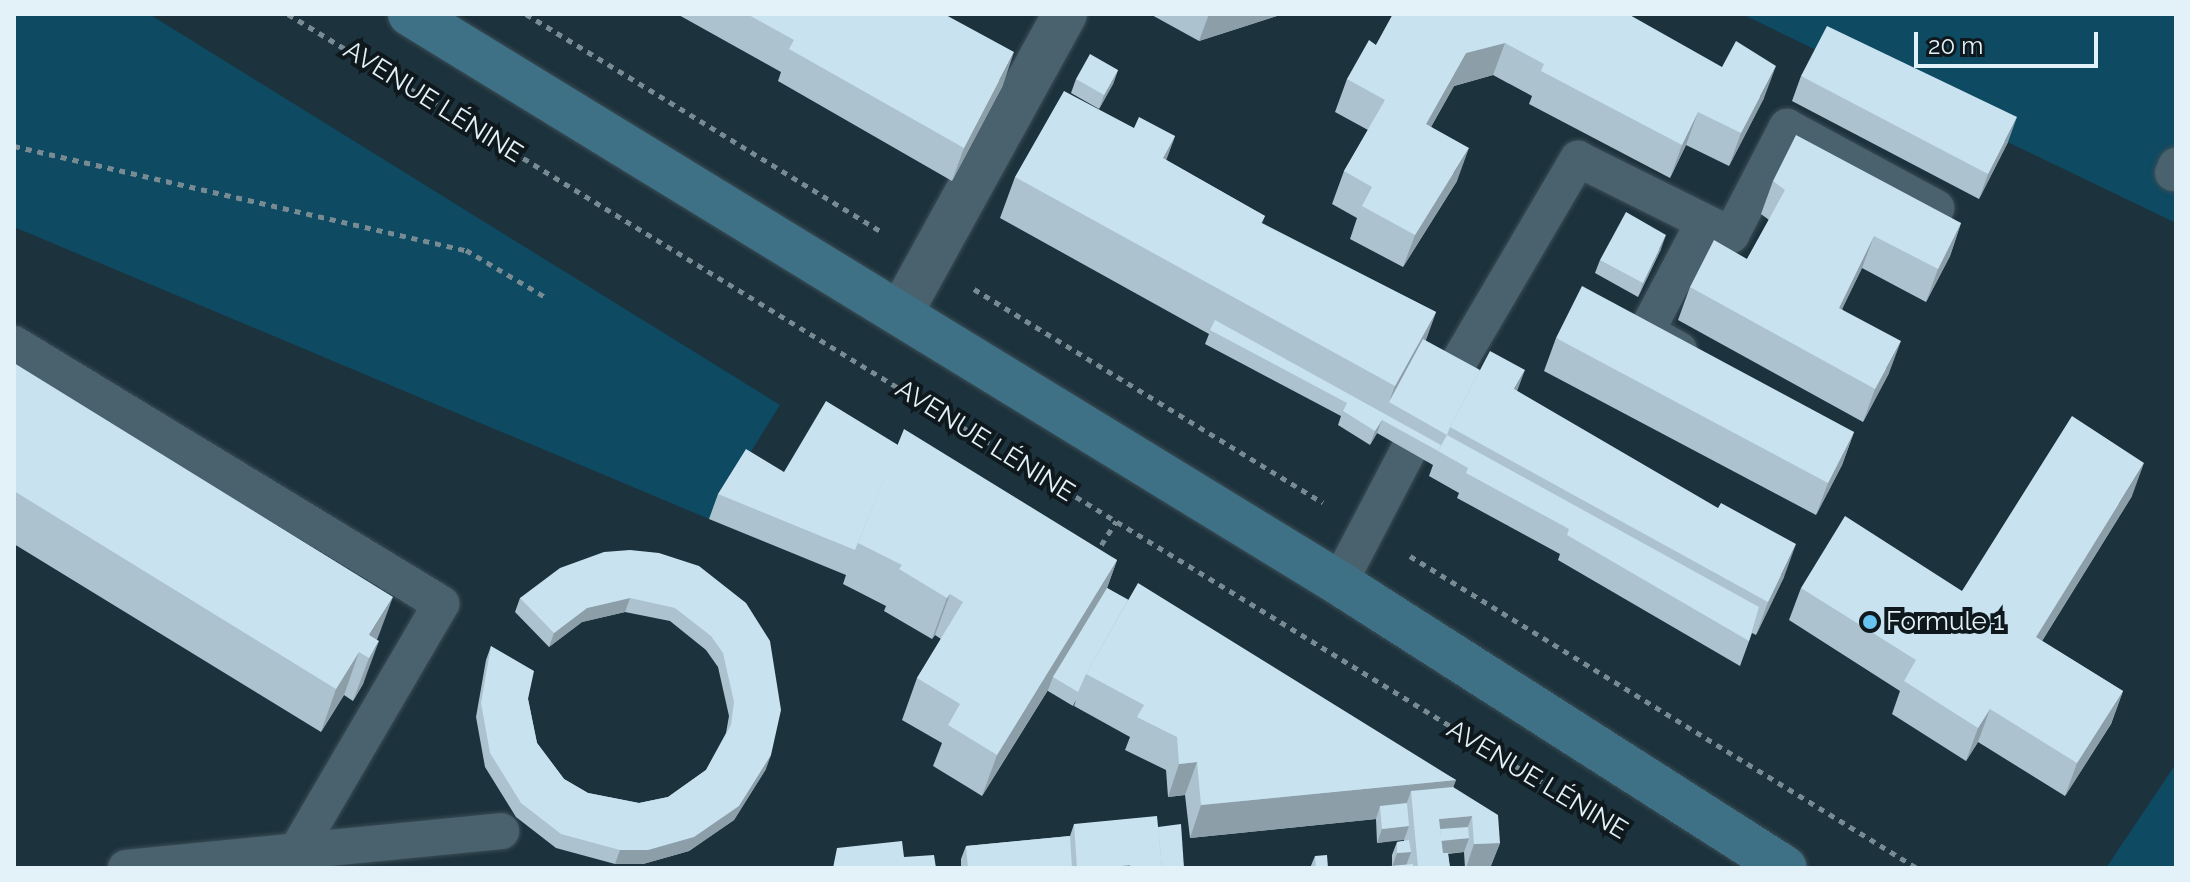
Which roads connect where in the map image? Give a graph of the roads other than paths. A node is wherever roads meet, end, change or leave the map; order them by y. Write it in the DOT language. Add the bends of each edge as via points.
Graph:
graph roads {
  1 [pos="410,14"];
  2 [pos="1065,14"];
  3 [pos="1936,208"];
  4 [pos="1704,222"];
  5 [pos="900,314"];
  6 [pos="14,344"];
  7 [pos="1713,369"];
  8 [pos="1447,382"];
  9 [pos="1408,451"];
  10 [pos="1339,583"];
  11 [pos="501,831"];
  12 [pos="297,850"];
  13 [pos="126,868"];
  14 [pos="1785,868"];
  1 -- 5 [label="main road"];
  2 -- 5 [label="street"];
  3 -- 4 [label="lane" via="1787,127 1731,235"];
  4 -- 7 [label="lane" via="1646,332"];
  4 -- 8 [label="lane" via="1578,159"];
  5 -- 10 [label="main road"];
  6 -- 12 [label="lane" via="441,604"];
  9 -- 10 [label="lane"];
  10 -- 14 [label="main road"];
  11 -- 12 [label="lane"];
  12 -- 13 [label="lane"];
}
